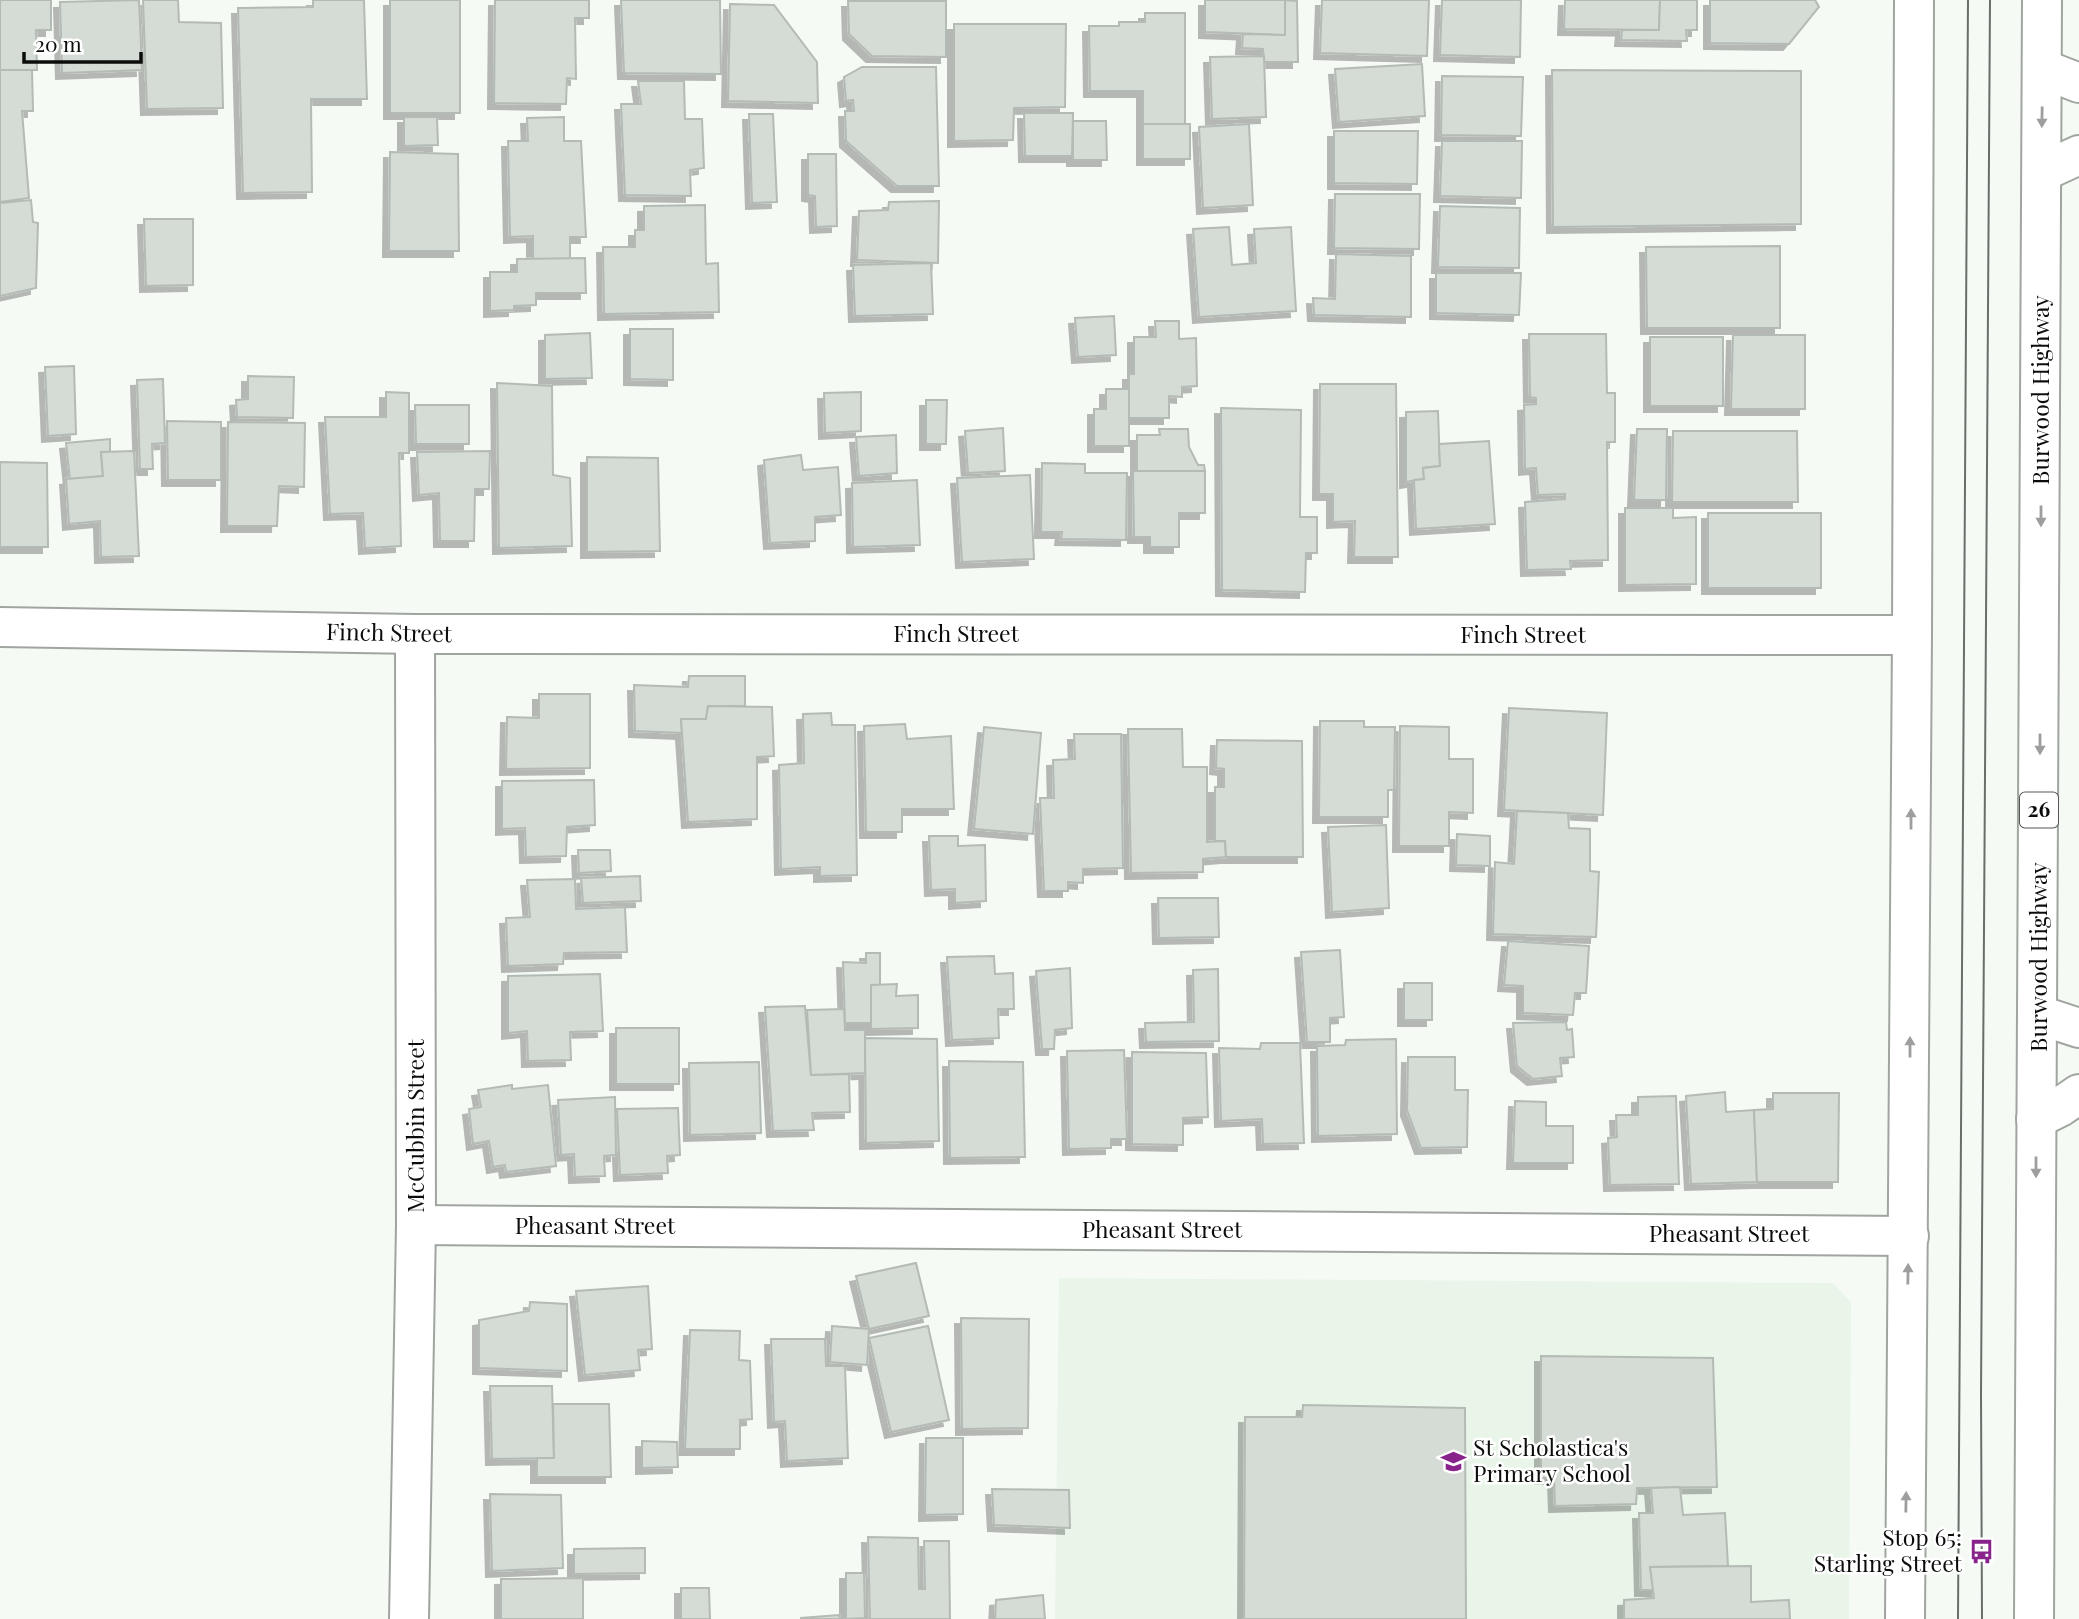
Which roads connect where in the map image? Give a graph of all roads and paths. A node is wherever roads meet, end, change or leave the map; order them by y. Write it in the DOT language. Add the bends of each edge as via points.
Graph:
graph roads {
  1 [pos="1914,0"];
  2 [pos="2042,0"];
  3 [pos="2043,69"];
  4 [pos="2079,83"];
  5 [pos="2079,155"];
  6 [pos="2042,172"];
  7 [pos="0,628"];
  8 [pos="415,634"];
  9 [pos="1912,635"];
  10 [pos="2039,1015"];
  11 [pos="2079,1028"];
  12 [pos="2079,1094"];
  13 [pos="2036,1119"];
  14 [pos="416,1225"];
  15 [pos="1909,1236"];
  16 [pos="409,1619"];
  17 [pos="1905,1619"];
  18 [pos="2034,1619"];
  1 -- 9 [label="main road"];
  2 -- 3 [label="main road, Burwood Highway / 26"];
  3 -- 4 [label="main road"];
  3 -- 6 [label="main road, Burwood Highway / 26, one-way"];
  5 -- 6 [label="main road"];
  6 -- 10 [label="main road, Burwood Highway / 26, one-way"];
  7 -- 8 [label="main road, Finch Street"];
  8 -- 9 [label="main road, Finch Street"];
  8 -- 14 [label="main road, McCubbin Street"];
  15 -- 9 [label="main road, one-way"];
  10 -- 11 [label="main road"];
  10 -- 13 [label="main road, Burwood Highway / 26"];
  12 -- 13 [label="main road"];
  13 -- 18 [label="main road, Burwood Highway / 26, one-way"];
  14 -- 15 [label="main road, Pheasant Street"];
  14 -- 16 [label="main road, McCubbin Street"];
  17 -- 15 [label="main road, one-way"];
}
